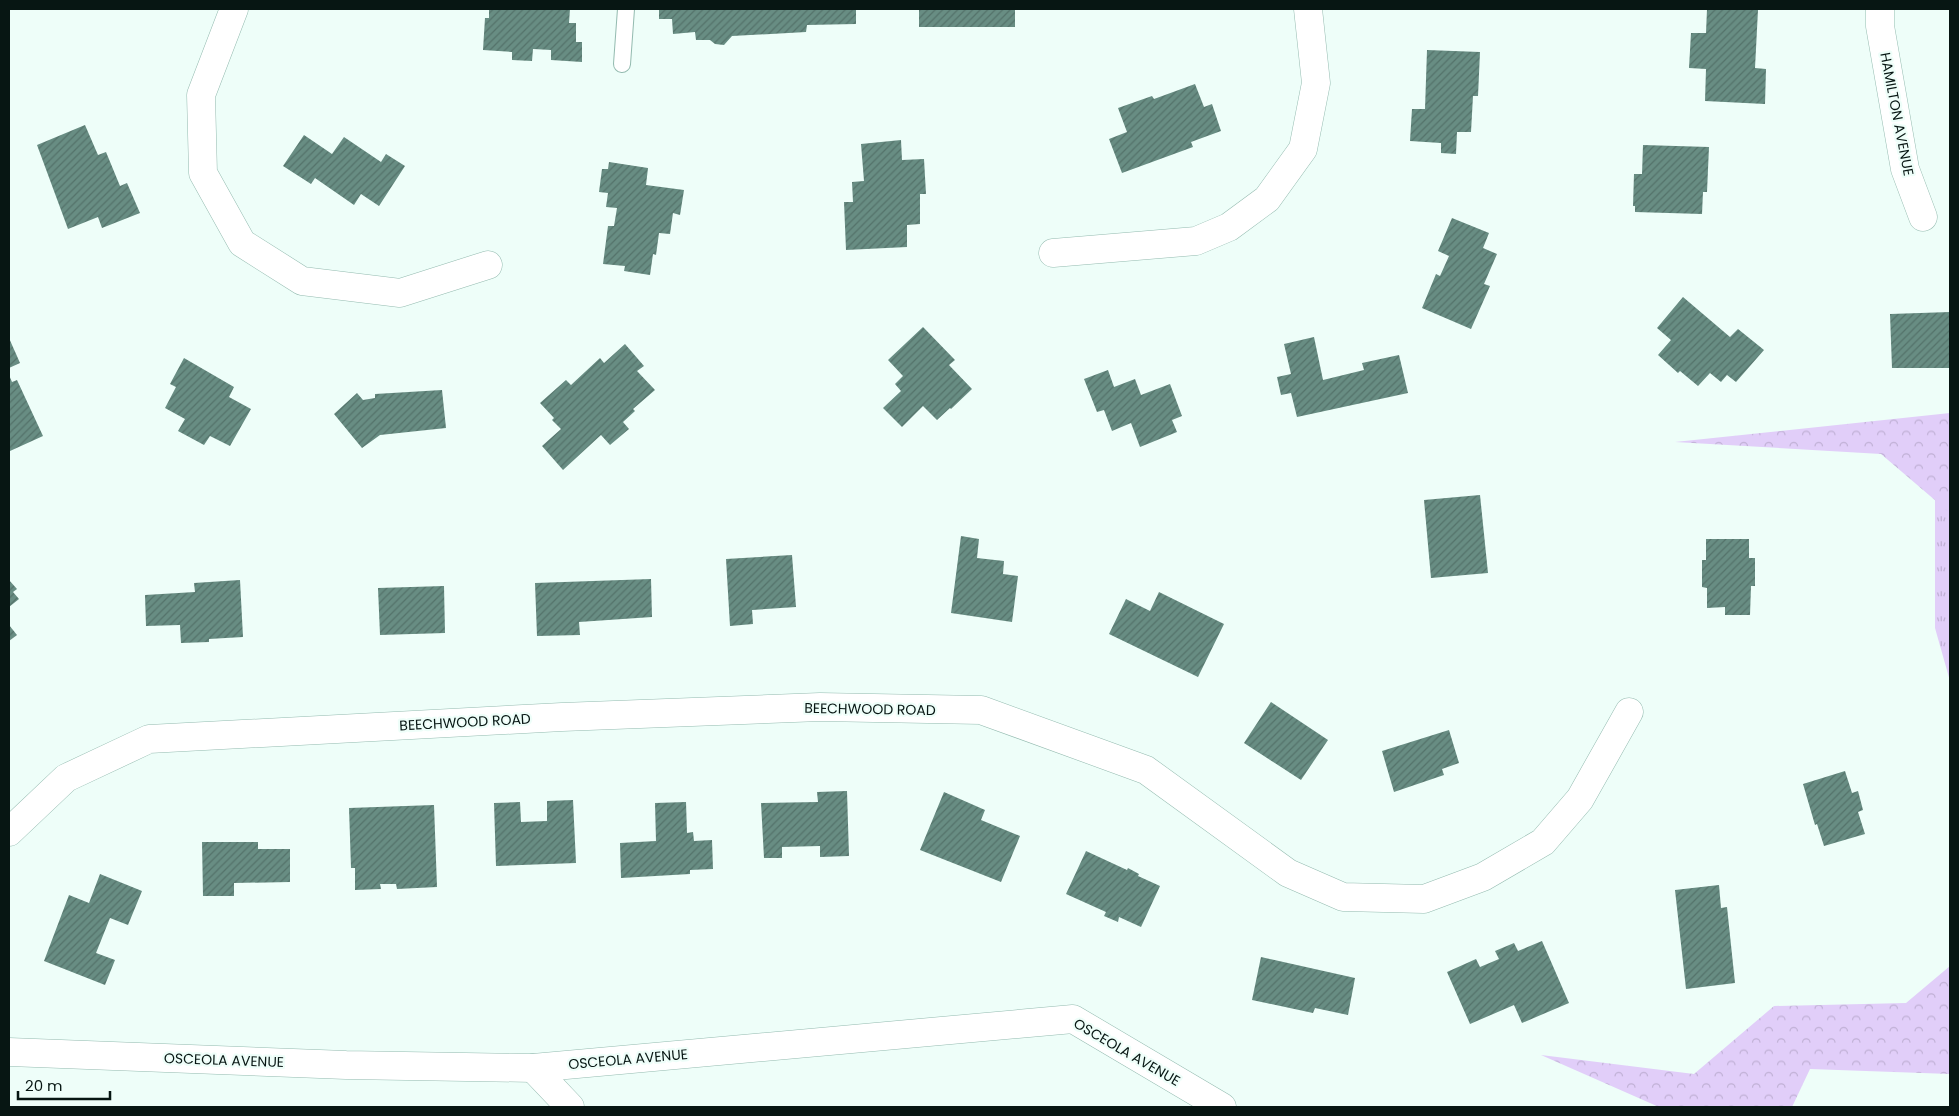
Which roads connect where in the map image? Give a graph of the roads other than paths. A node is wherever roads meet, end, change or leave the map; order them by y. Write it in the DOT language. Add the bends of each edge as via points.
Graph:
graph roads {
  1 [pos="234,9"];
  2 [pos="626,9"];
  3 [pos="1308,9"];
  4 [pos="1880,9"];
  5 [pos="622,64"];
  6 [pos="1923,217"];
  7 [pos="1052,253"];
  8 [pos="488,265"];
  9 [pos="1630,712"];
  10 [pos="9,832"];
  11 [pos="9,1052"];
  12 [pos="533,1068"];
  13 [pos="570,1107"];
  14 [pos="1222,1107"];
  1 -- 8 [label="street" via="201,95 203,173 242,243 302,281 400,293"];
  2 -- 5 [label="lane"];
  3 -- 7 [label="street" via="1316,83 1303,149 1267,199 1229,227 1196,241"];
  4 -- 6 [label="street, HAMILTON AVENUE" via="1880,26 1905,169"];
  9 -- 10 [label="street, BEECHWOOD ROAD" via="1580,799 1543,842 1483,877 1424,899 1343,897 1288,873 1146,770 981,710 820,707 149,739 66,778"];
  11 -- 12 [label="street, OSCEOLA AVENUE" via="346,1065"];
  12 -- 13 [label="street"];
  12 -- 14 [label="street, OSCEOLA AVENUE" via="1073,1019"];
}
